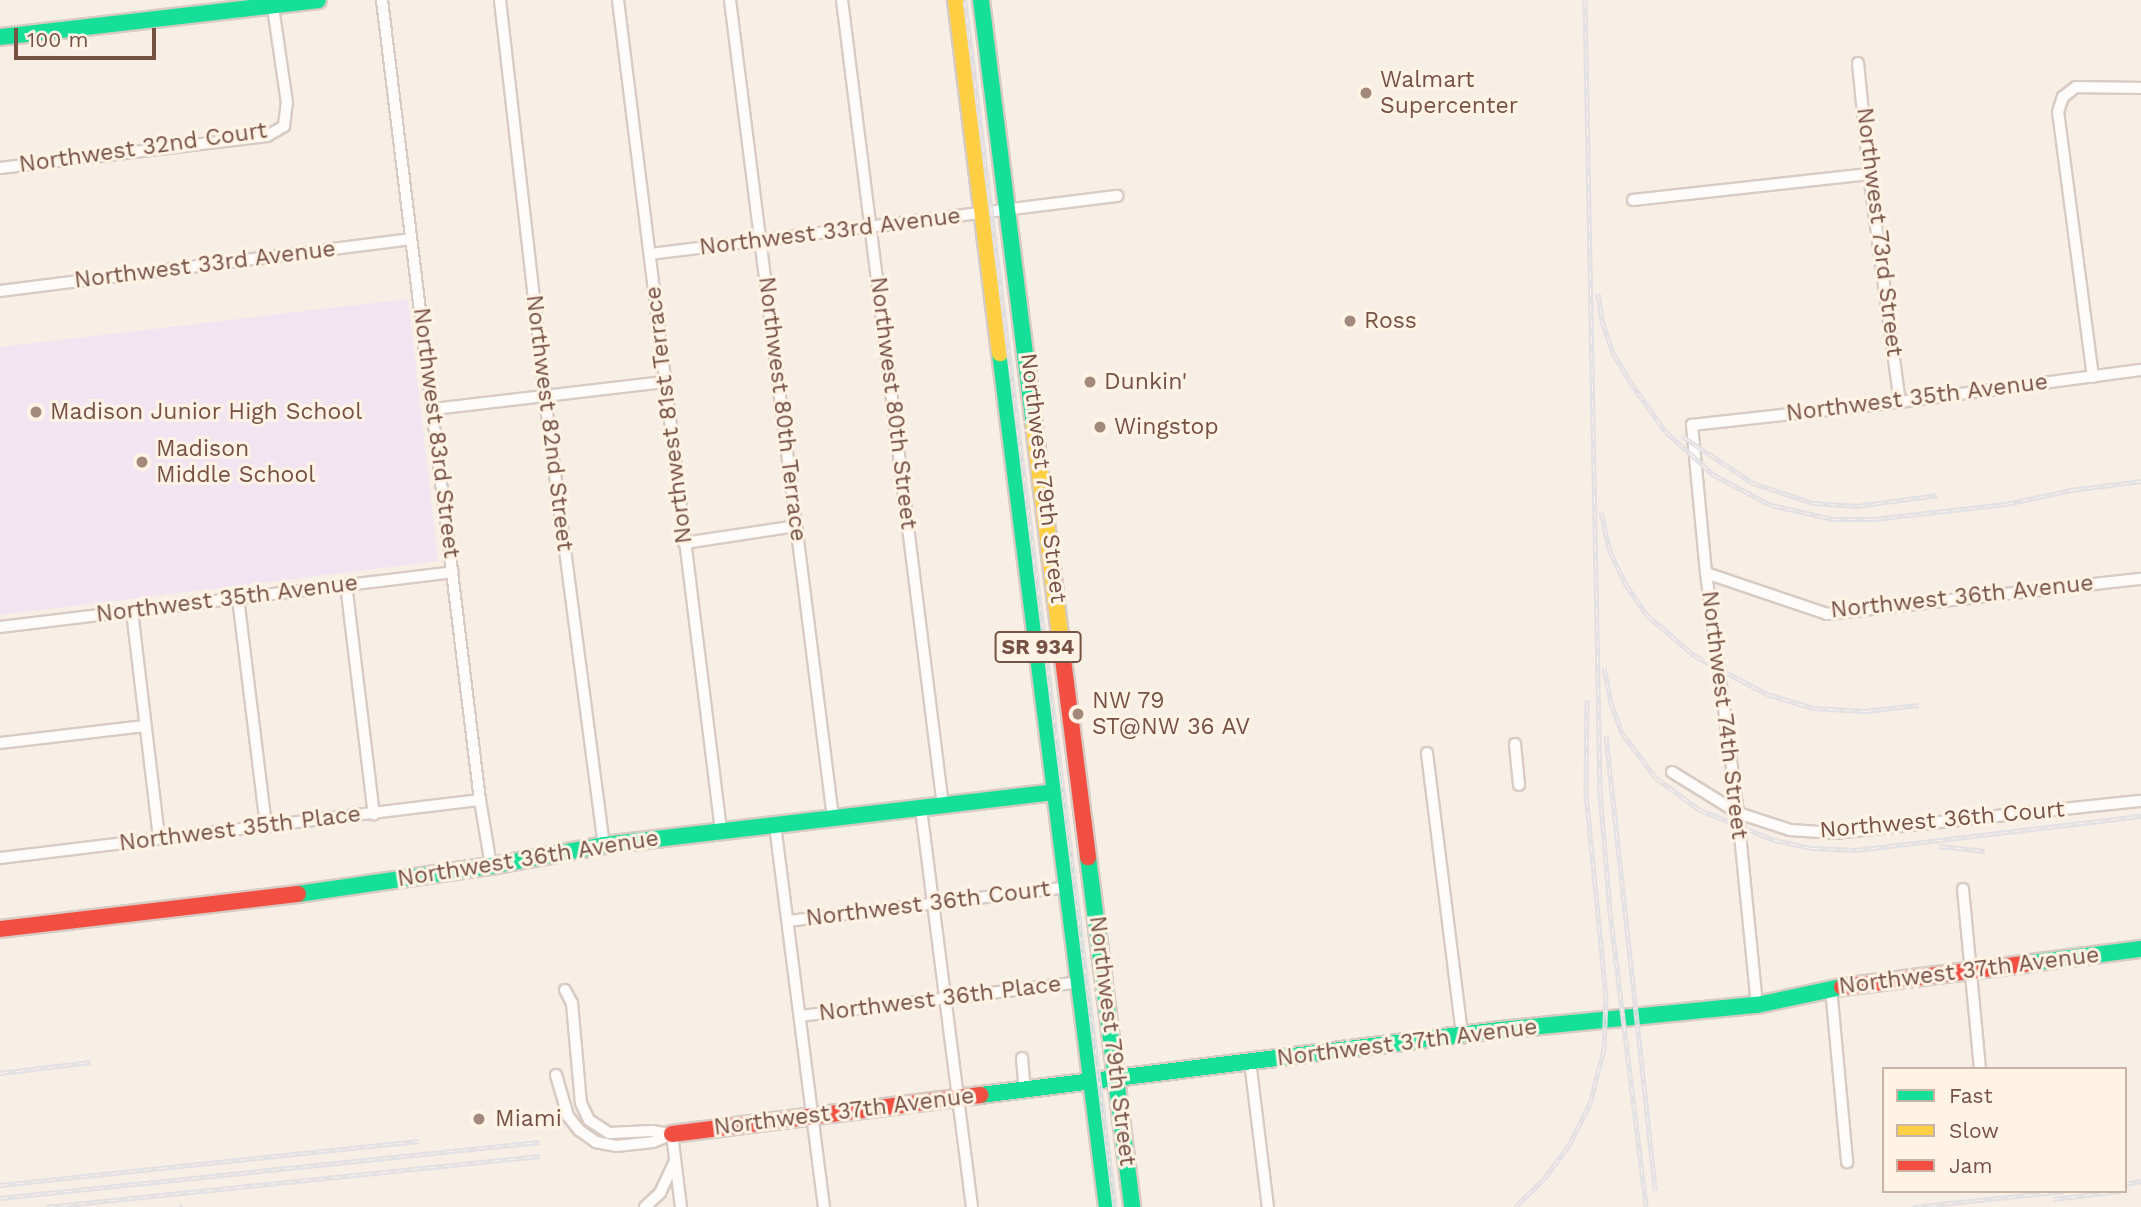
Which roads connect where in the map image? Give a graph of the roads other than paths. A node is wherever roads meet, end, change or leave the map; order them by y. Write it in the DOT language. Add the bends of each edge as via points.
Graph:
graph roads {
  1 [pos="318,0"];
  2 [pos="382,0"];
  3 [pos="500,0"];
  4 [pos="618,0"];
  5 [pos="730,0"];
  6 [pos="842,0"];
  7 [pos="956,0"];
  8 [pos="981,0"];
  9 [pos="272,3"];
  10 [pos="0,37"];
  11 [pos="1858,63"];
  12 [pos="2141,88"];
  13 [pos="0,168"];
  14 [pos="1869,174"];
  15 [pos="1117,196"];
  16 [pos="1633,200"];
  17 [pos="1009,210"];
  18 [pos="985,213"];
  19 [pos="872,227"];
  20 [pos="411,239"];
  21 [pos="761,241"];
  22 [pos="650,254"];
  23 [pos="0,290"];
  24 [pos="2141,370"];
  25 [pos="2093,377"];
  26 [pos="665,382"];
  27 [pos="545,398"];
  28 [pos="1900,402"];
  29 [pos="434,409"];
  30 [pos="1692,425"];
  31 [pos="796,526"];
  32 [pos="684,543"];
  33 [pos="453,572"];
  34 [pos="1706,573"];
  35 [pos="2141,579"];
  36 [pos="346,584"];
  37 [pos="238,598"];
  38 [pos="132,611"];
  39 [pos="0,627"];
  40 [pos="144,726"];
  41 [pos="0,743"];
  42 [pos="1514,744"];
  43 [pos="1427,752"];
  44 [pos="1672,772"];
  45 [pos="1519,785"];
  46 [pos="1055,792"];
  47 [pos="480,800"];
  48 [pos="2141,801"];
  49 [pos="943,806"];
  50 [pos="921,809"];
  51 [pos="1738,813"];
  52 [pos="373,814"];
  53 [pos="833,818"];
  54 [pos="265,825"];
  55 [pos="775,825"];
  56 [pos="721,831"];
  57 [pos="159,838"];
  58 [pos="604,845"];
  59 [pos="0,858"];
  60 [pos="491,866"];
  61 [pos="1068,887"];
  62 [pos="1963,889"];
  63 [pos="934,902"];
  64 [pos="788,921"];
  65 [pos="0,929"];
  66 [pos="2141,949"];
  67 [pos="1970,970"];
  68 [pos="1080,982"];
  69 [pos="1831,988"];
  70 [pos="565,990"];
  71 [pos="947,1000"];
  72 [pos="1757,1005"];
  73 [pos="800,1016"];
  74 [pos="1462,1034"];
  75 [pos="1022,1058"];
  76 [pos="1250,1061"];
  77 [pos="1980,1067"];
  78 [pos="556,1074"];
  79 [pos="1118,1078"];
  80 [pos="1093,1081"];
  81 [pos="1025,1090"];
  82 [pos="958,1098"];
  83 [pos="813,1116"];
  84 [pos="673,1134"];
  85 [pos="676,1161"];
  86 [pos="1847,1162"];
  87 [pos="646,1207"];
  88 [pos="681,1207"];
  89 [pos="824,1207"];
  90 [pos="972,1207"];
  91 [pos="1107,1207"];
  92 [pos="1132,1207"];
  93 [pos="1268,1207"];
  1 -- 9 [label="main road"];
  2 -- 20 [label="street, Northwest 83rd Street"];
  3 -- 27 [label="street, Northwest 82nd Street"];
  4 -- 22 [label="street, Northwest 81st Terrace"];
  5 -- 21 [label="street, Northwest 80th Terrace"];
  6 -- 19 [label="street, Northwest 80th Street"];
  7 -- 18 [label="main road, Northwest 79th Street / SR 934"];
  8 -- 17 [label="main road, Northwest 79th Street / SR 934"];
  9 -- 10 [label="main road"];
  9 -- 13 [label="street, Northwest 32nd Court" via="287,103 284,126 267,136"];
  11 -- 14 [label="street, Northwest 73rd Street"];
  12 -- 25 [label="street" via="2076,87 2063,97 2059,112"];
  14 -- 16 [label="street"];
  14 -- 28 [label="street, Northwest 73rd Street"];
  15 -- 17 [label="street, Northwest 33rd Avenue"];
  17 -- 18 [label="street, Northwest 33rd Avenue"];
  17 -- 79 [label="main road, Northwest 79th Street / SR 934"];
  18 -- 19 [label="street, Northwest 33rd Avenue"];
  18 -- 46 [label="main road, Northwest 79th Street / SR 934"];
  19 -- 21 [label="street, Northwest 33rd Avenue"];
  19 -- 49 [label="street, Northwest 80th Street"];
  20 -- 23 [label="street, Northwest 33rd Avenue"];
  20 -- 29 [label="street, Northwest 83rd Street"];
  21 -- 22 [label="street, Northwest 33rd Avenue"];
  21 -- 31 [label="street, Northwest 80th Terrace"];
  22 -- 26 [label="street, Northwest 81st Terrace"];
  24 -- 25 [label="street, Northwest 35th Avenue"];
  25 -- 28 [label="street, Northwest 35th Avenue"];
  26 -- 27 [label="street"];
  26 -- 32 [label="street, Northwest 81st Terrace"];
  27 -- 29 [label="street"];
  27 -- 58 [label="street, Northwest 82nd Street"];
  28 -- 30 [label="street, Northwest 35th Avenue"];
  29 -- 33 [label="street, Northwest 83rd Street"];
  30 -- 34 [label="street, Northwest 74th Street"];
  31 -- 32 [label="street"];
  31 -- 53 [label="street, Northwest 80th Terrace"];
  32 -- 56 [label="street, Northwest 81st Terrace"];
  33 -- 36 [label="street, Northwest 35th Avenue"];
  33 -- 47 [label="street, Northwest 83rd Street"];
  34 -- 35 [label="street, Northwest 36th Avenue" via="1827,614"];
  34 -- 51 [label="street, Northwest 74th Street"];
  36 -- 37 [label="street, Northwest 35th Avenue"];
  36 -- 52 [label="street"];
  37 -- 38 [label="street, Northwest 35th Avenue"];
  37 -- 54 [label="street"];
  38 -- 39 [label="street, Northwest 35th Avenue"];
  38 -- 40 [label="street"];
  40 -- 41 [label="street"];
  40 -- 57 [label="street"];
  42 -- 45 [label="street"];
  43 -- 74 [label="street"];
  44 -- 51 [label="street, Northwest 36th Court"];
  46 -- 49 [label="main road, Northwest 36th Avenue"];
  46 -- 61 [label="main road, Northwest 79th Street / SR 934"];
  47 -- 52 [label="street, Northwest 35th Place"];
  47 -- 60 [label="street, Northwest 83rd Street"];
  48 -- 51 [label="street, Northwest 36th Court" via="1835,833 1790,830"];
  49 -- 50 [label="main road, Northwest 36th Avenue"];
  50 -- 53 [label="main road, Northwest 36th Avenue"];
  50 -- 63 [label="street"];
  51 -- 72 [label="street, Northwest 74th Street"];
  52 -- 54 [label="street, Northwest 35th Place"];
  53 -- 55 [label="main road, Northwest 36th Avenue"];
  54 -- 57 [label="street, Northwest 35th Place"];
  55 -- 56 [label="main road, Northwest 36th Avenue"];
  55 -- 64 [label="street"];
  56 -- 58 [label="main road, Northwest 36th Avenue"];
  57 -- 59 [label="street, Northwest 35th Place"];
  58 -- 60 [label="main road, Northwest 36th Avenue"];
  60 -- 65 [label="main road, Northwest 36th Avenue"];
  61 -- 63 [label="street, Northwest 36th Court"];
  61 -- 68 [label="main road, Northwest 79th Street / SR 934"];
  62 -- 67 [label="street"];
  63 -- 64 [label="street, Northwest 36th Court"];
  63 -- 71 [label="street"];
  64 -- 73 [label="street"];
  66 -- 67 [label="main road, Northwest 37th Avenue"];
  67 -- 69 [label="main road, Northwest 37th Avenue"];
  67 -- 77 [label="street"];
  68 -- 71 [label="street, Northwest 36th Place"];
  68 -- 80 [label="main road, Northwest 79th Street / SR 934"];
  69 -- 72 [label="main road, Northwest 37th Avenue"];
  69 -- 86 [label="street"];
  70 -- 84 [label="street, Northwest 37th Avenue" via="572,1003 581,1103 589,1120 609,1133"];
  71 -- 73 [label="street, Northwest 36th Place"];
  71 -- 82 [label="street"];
  72 -- 74 [label="main road, Northwest 37th Avenue"];
  73 -- 83 [label="street"];
  74 -- 76 [label="main road, Northwest 37th Avenue"];
  75 -- 81 [label="street"];
  76 -- 79 [label="main road, Northwest 37th Avenue"];
  76 -- 93 [label="street"];
  78 -- 84 [label="street, Northwest 37th Avenue" via="567,1113 592,1139 621,1146"];
  79 -- 80 [label="main road, Northwest 37th Avenue"];
  79 -- 92 [label="main road, Northwest 79th Street / SR 934"];
  80 -- 81 [label="main road, Northwest 37th Avenue"];
  80 -- 91 [label="main road, Northwest 79th Street / SR 934"];
  81 -- 82 [label="main road, Northwest 37th Avenue"];
  82 -- 83 [label="main road, Northwest 37th Avenue"];
  82 -- 90 [label="street"];
  83 -- 84 [label="main road, Northwest 37th Avenue"];
  83 -- 89 [label="street"];
  84 -- 85 [label="street"];
  85 -- 87 [label="street" via="660,1193"];
  85 -- 88 [label="street"];
}
